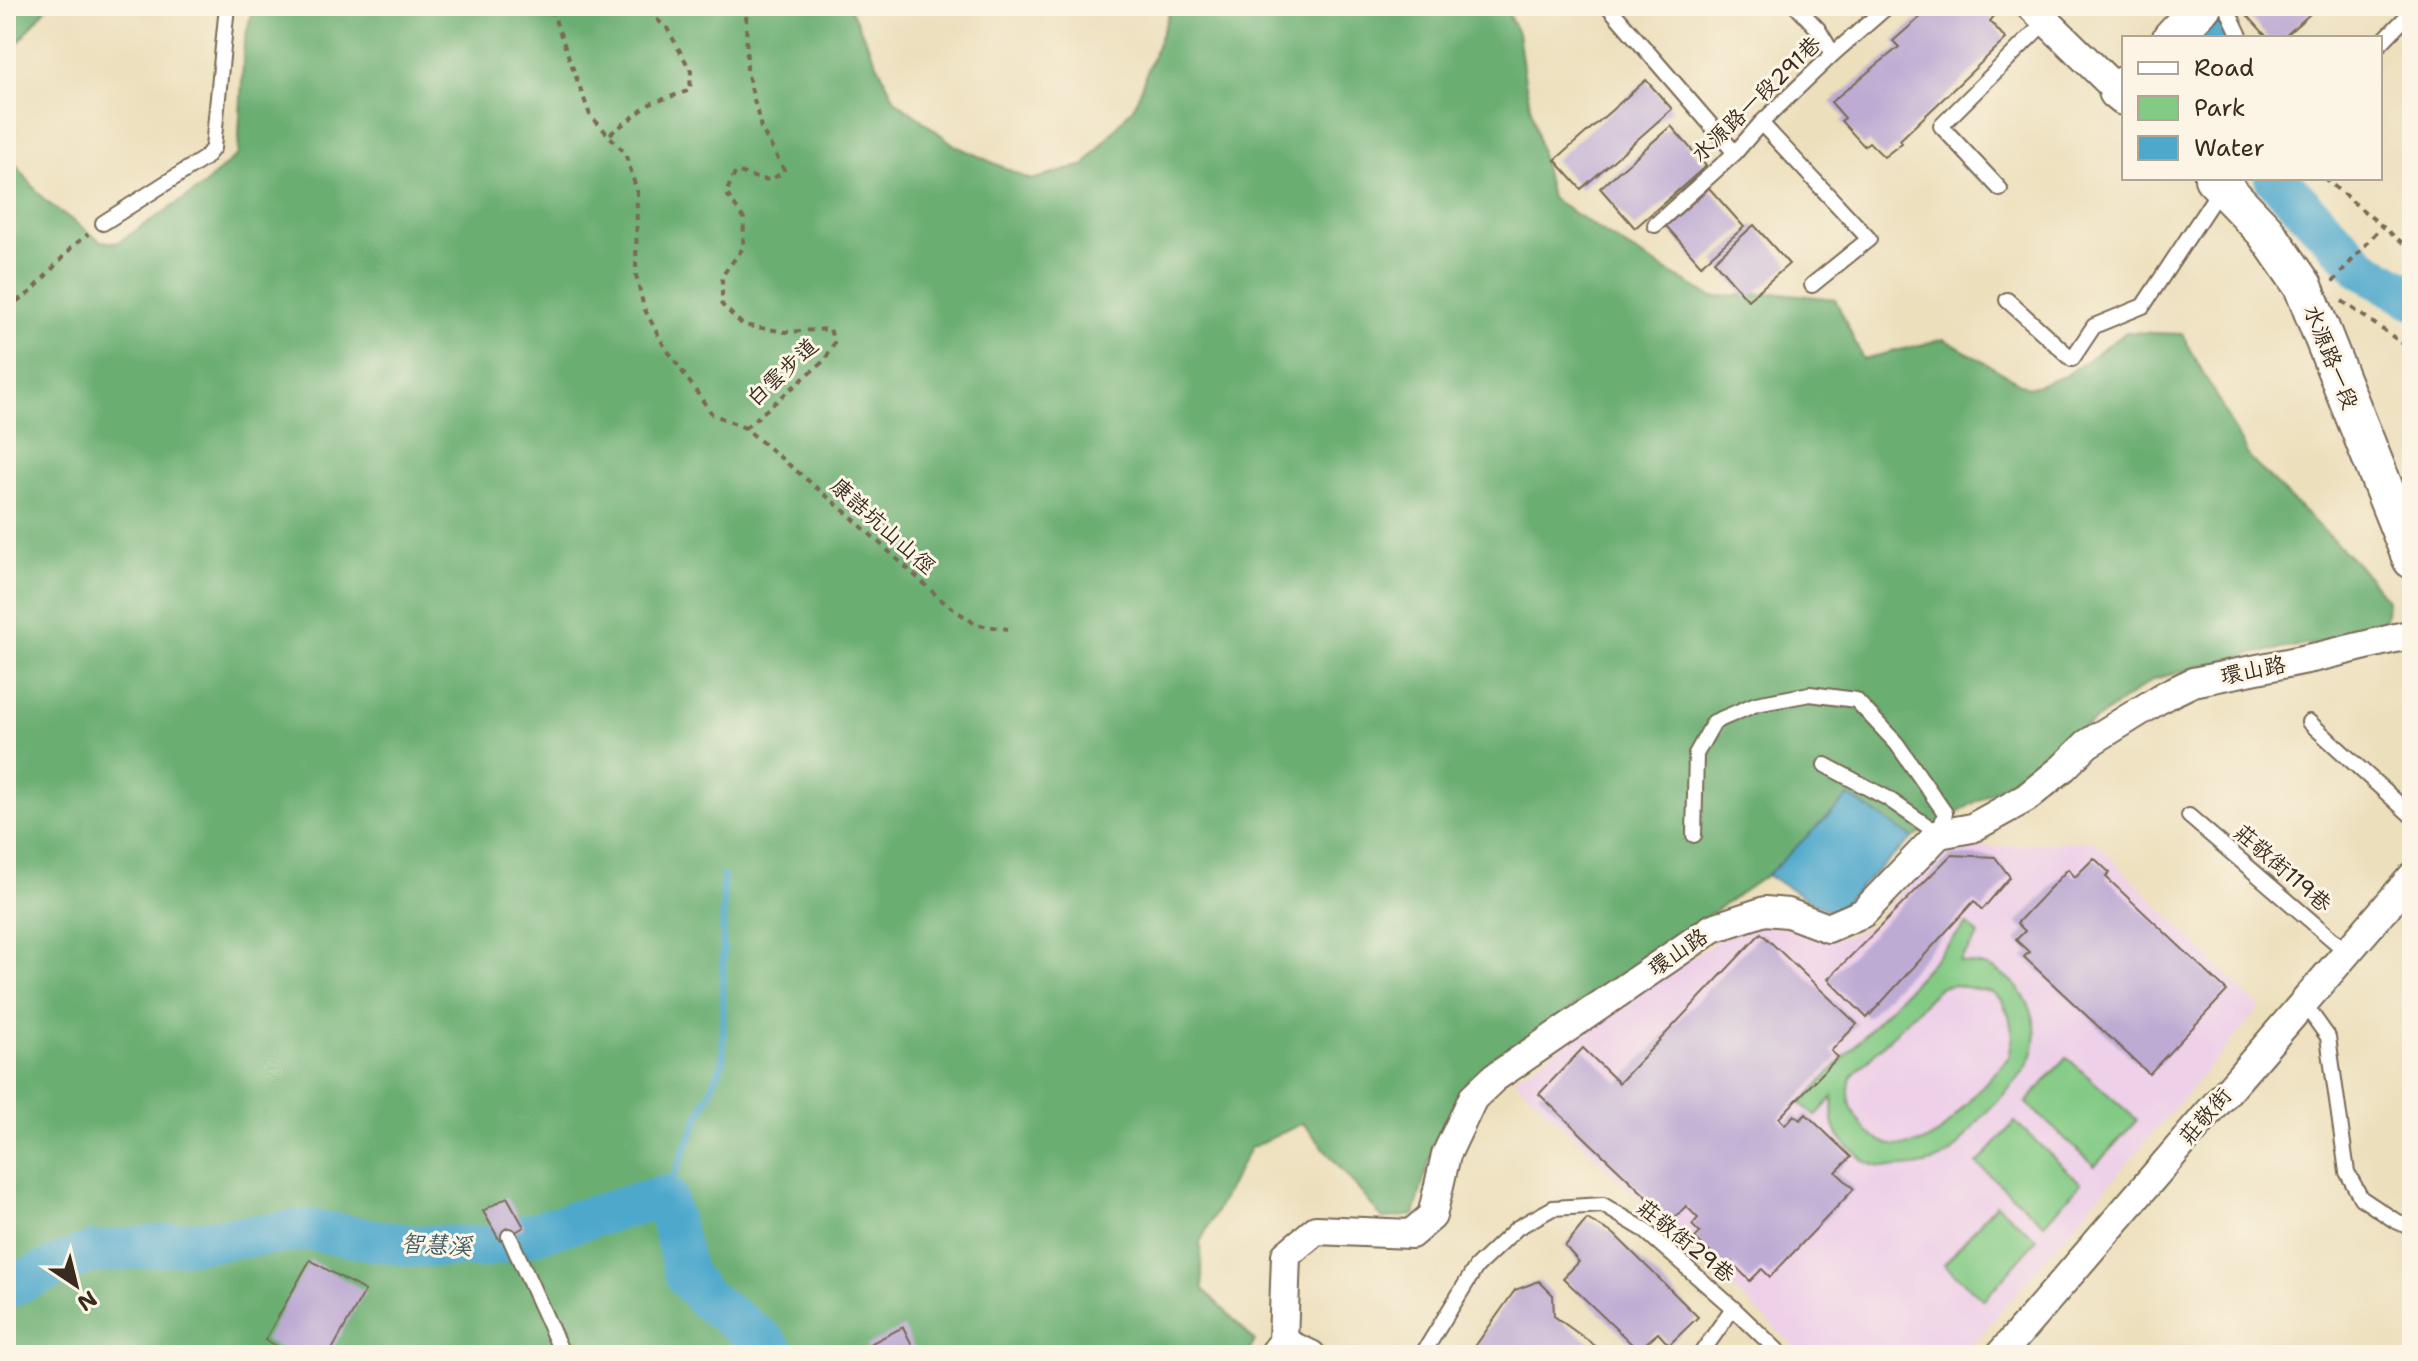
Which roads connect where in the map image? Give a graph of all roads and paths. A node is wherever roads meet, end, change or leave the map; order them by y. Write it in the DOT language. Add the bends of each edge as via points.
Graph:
graph roads {
  1 [pos="227,6"];
  2 [pos="537,6"];
  3 [pos="641,6"];
  4 [pos="746,6"];
  5 [pos="1608,6"];
  6 [pos="1796,6"];
  7 [pos="1888,6"];
  8 [pos="2226,6"];
  9 [pos="2412,11"];
  10 [pos="2038,13"];
  11 [pos="2240,36"];
  12 [pos="2382,42"];
  13 [pos="1833,54"];
  14 [pos="2122,91"];
  15 [pos="1761,123"];
  16 [pos="610,134"];
  17 [pos="1735,153"];
  18 [pos="2326,180"];
  19 [pos="2218,182"];
  20 [pos="2000,189"];
  21 [pos="103,223"];
  22 [pos="1655,225"];
  23 [pos="2381,227"];
  24 [pos="2412,251"];
  25 [pos="1812,285"];
  26 [pos="2328,289"];
  27 [pos="2007,300"];
  28 [pos="6,308"];
  29 [pos="745,428"];
  30 [pos="2412,559"];
  31 [pos="1008,629"];
  32 [pos="2412,634"];
  33 [pos="2309,722"];
  34 [pos="1825,765"];
  35 [pos="2189,816"];
  36 [pos="2412,816"];
  37 [pos="1939,834"];
  38 [pos="1694,835"];
  39 [pos="2412,877"];
  40 [pos="2347,952"];
  41 [pos="2303,1002"];
  42 [pos="2412,1228"];
  43 [pos="509,1236"];
  44 [pos="1733,1308"];
  45 [pos="1278,1349"];
  46 [pos="563,1355"];
  47 [pos="1311,1355"];
  48 [pos="1422,1355"];
  49 [pos="1700,1355"];
  50 [pos="1782,1355"];
  51 [pos="2000,1355"];
  1 -- 21 [label="lane" via="213,148"];
  2 -- 16 [label="path, 白雲步道" via="553,14 590,115"];
  3 -- 16 [label="path" via="667,28 691,71 690,90 650,104"];
  4 -- 29 [label="path, 白雲步道" via="747,71 761,128 784,170 765,180 736,171 726,193 744,219 743,248 722,276 722,305 743,325 786,332 830,329 834,343 825,360"];
  5 -- 17 [label="lane"];
  6 -- 13 [label="lane"];
  7 -- 13 [label="lane, 水源路一段291巷"];
  8 -- 11 [label="lane"];
  9 -- 12 [label="lane"];
  10 -- 14 [label="street"];
  10 -- 20 [label="lane" via="1941,126"];
  13 -- 15 [label="lane, 水源路一段291巷"];
  15 -- 17 [label="lane, 水源路一段291巷"];
  15 -- 25 [label="lane" via="1869,239"];
  16 -- 29 [label="path, 白雲步道" via="625,153 637,191 636,275 644,308 712,414"];
  17 -- 22 [label="lane, 水源路一段291巷"];
  18 -- 23 [label="path"];
  19 -- 27 [label="lane" via="2143,306 2094,326 2072,359"];
  19 -- 30 [label="street, 水源路一段" via="2265,231 2303,286"];
  21 -- 28 [label="path" via="72,247 31,292"];
  23 -- 24 [label="path"];
  23 -- 26 [label="path"];
  29 -- 31 [label="path, 康誥坑山山徑" via="946,604 977,625"];
  32 -- 37 [label="street, 環山路" via="2193,682 2087,744 2026,798 1972,828"];
  33 -- 36 [label="lane"];
  34 -- 37 [label="lane"];
  35 -- 40 [label="lane, 莊敬街119巷"];
  37 -- 38 [label="lane" via="1945,813 1877,722 1856,700 1810,694 1756,704 1714,722 1696,754"];
  37 -- 45 [label="street, 環山路" via="1863,913 1828,928 1788,913 1765,911 1713,928 1494,1078 1473,1098 1446,1155 1432,1216 1411,1234 1316,1230 1286,1255"];
  39 -- 40 [label="street, 莊敬街"];
  40 -- 41 [label="street, 莊敬街"];
  41 -- 42 [label="lane" via="2328,1037 2347,1172 2361,1198"];
  41 -- 51 [label="street, 莊敬街"];
  43 -- 46 [label="lane"];
  44 -- 48 [label="lane, 莊敬街29巷" via="1643,1229 1603,1205 1553,1208 1517,1228 1476,1267"];
  44 -- 49 [label="lane"];
  44 -- 50 [label="lane, 莊敬街29巷"];
  45 -- 47 [label="street"];
}
